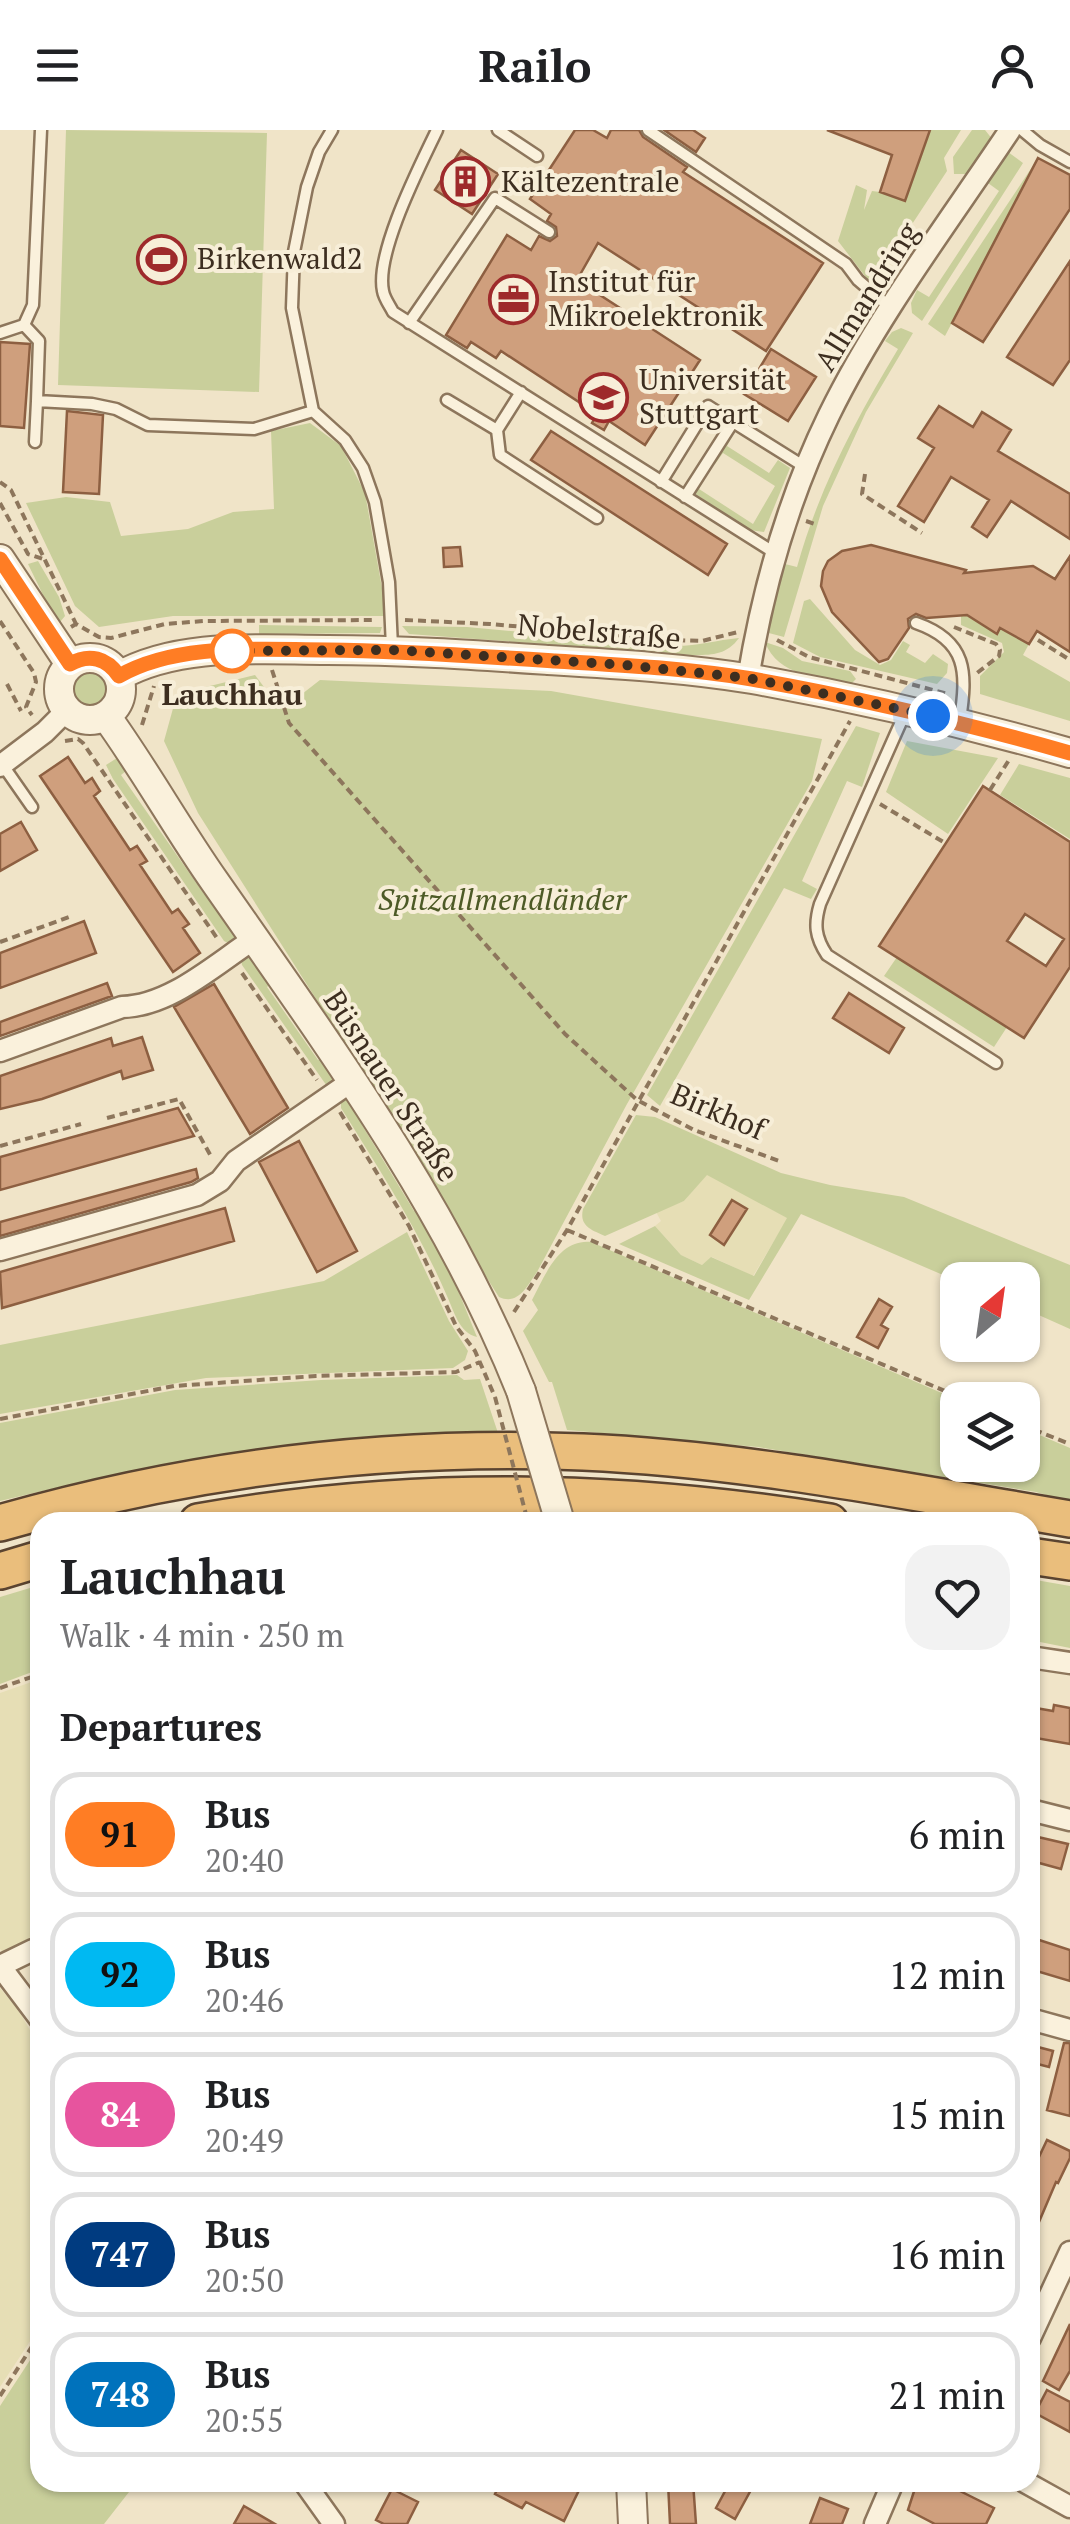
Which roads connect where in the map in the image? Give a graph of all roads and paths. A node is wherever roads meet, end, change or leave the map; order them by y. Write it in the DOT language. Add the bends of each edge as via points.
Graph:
graph roads {
  1 [pos="41,130"];
  2 [pos="332,130"];
  3 [pos="438,130"];
  4 [pos="498,130"];
  5 [pos="648,130"];
  6 [pos="1010,130"];
  7 [pos="1022,130"];
  8 [pos="537,156"];
  9 [pos="1070,162"];
  10 [pos="549,232"];
  11 [pos="892,309"];
  12 [pos="409,323"];
  13 [pos="24,325"];
  14 [pos="0,334"];
  15 [pos="521,392"];
  16 [pos="447,400"];
  17 [pos="37,401"];
  18 [pos="312,411"];
  19 [pos="732,422"];
  20 [pos="497,430"];
  21 [pos="36,442"];
  22 [pos="805,468"];
  23 [pos="865,474"];
  24 [pos="0,482"];
  25 [pos="661,482"];
  26 [pos="685,497"];
  27 [pos="0,503"];
  28 [pos="597,518"];
  29 [pos="922,533"];
  30 [pos="774,553"];
  31 [pos="0,559"];
  32 [pos="46,560"];
  33 [pos="392,620"];
  34 [pos="0,621"];
  35 [pos="916,623"];
  36 [pos="76,624"];
  37 [pos="756,635"];
  38 [pos="1038,640"];
  39 [pos="392,650"];
  40 [pos="26,658"];
  41 [pos="1070,660"];
  42 [pos="148,662"];
  43 [pos="70,664"];
  44 [pos="119,676"];
  45 [pos="272,676"];
  46 [pos="748,678"];
  47 [pos="7,684"];
  48 [pos="854,699"];
  49 [pos="66,710"];
  50 [pos="906,710"];
  51 [pos="961,710"];
  52 [pos="20,711"];
  53 [pos="106,716"];
  54 [pos="125,744"];
  55 [pos="1070,752"];
  56 [pos="1008,761"];
  57 [pos="1,765"];
  58 [pos="990,790"];
  59 [pos="868,796"];
  60 [pos="32,808"];
  61 [pos="945,844"];
  62 [pos="72,916"];
  63 [pos="254,938"];
  64 [pos="0,942"];
  65 [pos="229,954"];
  66 [pos="0,1052"];
  67 [pos="996,1063"];
  68 [pos="340,1089"];
  69 [pos="638,1100"];
  70 [pos="107,1118"];
  71 [pos="81,1124"];
  72 [pos="0,1146"];
  73 [pos="782,1162"];
  74 [pos="220,1181"];
  75 [pos="567,1230"];
  76 [pos="0,1250"];
  77 [pos="498,1330"];
  78 [pos="480,1362"];
  79 [pos="940,1389"];
  80 [pos="508,1394"];
  81 [pos="0,1419"];
  82 [pos="1040,1432"];
  83 [pos="1070,1444"];
  84 [pos="47,1512"];
  85 [pos="267,1512"];
  86 [pos="526,1512"];
  87 [pos="556,1512"];
  88 [pos="752,1512"];
  89 [pos="1021,1512"];
  90 [pos="1040,1515"];
  91 [pos="30,1516"];
  92 [pos="1070,1520"];
  93 [pos="0,1524"];
  94 [pos="1040,1558"];
  95 [pos="30,1562"];
  96 [pos="1070,1562"];
  97 [pos="0,1571"];
  98 [pos="1040,1658"];
  99 [pos="1070,1662"];
  100 [pos="30,1678"];
  101 [pos="0,1688"];
  102 [pos="1040,1812"];
  103 [pos="1070,1820"];
  104 [pos="30,1951"];
  105 [pos="0,1966"];
  106 [pos="30,2006"];
  107 [pos="1040,2022"];
  108 [pos="1070,2030"];
  109 [pos="1068,2265"];
  110 [pos="1040,2319"];
  111 [pos="30,2350"];
  112 [pos="0,2396"];
  113 [pos="1040,2490"];
  114 [pos="311,2492"];
  115 [pos="631,2492"];
  116 [pos="889,2492"];
  117 [pos="1070,2507"];
  118 [pos="334,2524"];
  119 [pos="633,2524"];
  120 [pos="876,2524"];
  1 -- 13 [label="lane" via="33,305"];
  2 -- 18 [label="lane" via="307,187 294,252 292,308"];
  3 -- 12 [label="lane" via="404,199 383,269 383,293"];
  4 -- 8 [label="lane"];
  5 -- 11 [label="lane" via="846,264"];
  6 -- 11 [label="street, Allmandring"];
  7 -- 9 [label="lane"];
  10 -- 12 [label="lane" via="495,198"];
  11 -- 22 [label="street, Allmandring"];
  12 -- 15 [label="lane"];
  13 -- 14 [label="lane"];
  13 -- 17 [label="lane" via="39,340"];
  15 -- 20 [label="lane"];
  15 -- 25 [label="lane"];
  16 -- 20 [label="lane"];
  17 -- 18 [label="lane" via="116,409 148,426 254,428"];
  17 -- 21 [label="lane"];
  18 -- 33 [label="lane" via="345,440 363,468 375,502"];
  19 -- 22 [label="lane"];
  19 -- 25 [label="lane" via="708,406"];
  19 -- 26 [label="lane"];
  20 -- 28 [label="lane" via="500,455"];
  22 -- 30 [label="street, Allmandring"];
  23 -- 29 [label="path" via="862,494"];
  24 -- 32 [label="path"];
  25 -- 26 [label="lane"];
  26 -- 30 [label="lane"];
  27 -- 32 [label="path" via="28,554"];
  30 -- 37 [label="street, Allmandring"];
  31 -- 43 [label="street"];
  32 -- 36 [label="path"];
  33 -- 37 [label="path" via="673,640 702,641 736,631"];
  33 -- 39 [label="lane"];
  33 -- 42 [label="path" via="165,624 137,631"];
  34 -- 40 [label="path"];
  35 -- 51 [label="lane" via="952,644 963,665"];
  37 -- 46 [label="street, Allmandring"];
  37 -- 51 [label="path"];
  38 -- 41 [label="path"];
  39 -- 42 [label="street, Nobelstraße" via="212,652"];
  39 -- 46 [label="street, Nobelstraße"];
  42 -- 44 [label="street, Nobelstraße"];
  42 -- 54 [label="path" via="153,696 139,731"];
  43 -- 44 [label="street" via="97,658"];
  43 -- 49 [label="street" via="58,692"];
  44 -- 53 [label="street" via="121,694"];
  45 -- 69 [label="path, Birkhof" via="289,723 565,1034"];
  46 -- 48 [label="street, Nobelstraße"];
  47 -- 52 [label="path"];
  48 -- 50 [label="street, Nobelstraße"];
  48 -- 69 [label="path" via="842,739"];
  49 -- 53 [label="street" via="85,720"];
  49 -- 57 [label="street"];
  50 -- 51 [label="street, Nobelstraße"];
  50 -- 59 [label="lane"];
  51 -- 55 [label="street, Nobelstraße"];
  53 -- 54 [label="street, Büsnauer Straße"];
  54 -- 63 [label="street, Büsnauer Straße"];
  54 -- 65 [label="path" via="96,762"];
  56 -- 58 [label="path"];
  57 -- 60 [label="lane"];
  59 -- 61 [label="path"];
  59 -- 67 [label="lane" via="820,904 816,939 827,955"];
  62 -- 64 [label="path"];
  63 -- 65 [label="street"];
  63 -- 68 [label="street, Büsnauer Straße"];
  65 -- 66 [label="street" via="160,1000 122,1007"];
  65 -- 68 [label="path"];
  68 -- 74 [label="street" via="236,1161"];
  68 -- 77 [label="street, Büsnauer Straße" via="396,1147"];
  68 -- 78 [label="path"];
  69 -- 73 [label="path, Birkhof" via="694,1130"];
  69 -- 75 [label="path"];
  70 -- 74 [label="path" via="179,1099"];
  71 -- 72 [label="path"];
  74 -- 76 [label="street" via="197,1195"];
  75 -- 77 [label="path"];
  75 -- 79 [label="path"];
  77 -- 80 [label="street, Büsnauer Straße"];
  78 -- 80 [label="path"];
  78 -- 81 [label="path" via="456,1372 174,1386"];
  80 -- 86 [label="path, bridge"];
  80 -- 87 [label="street, Büsnauer Straße, bridge"];
  82 -- 83 [label="path"];
  84 -- 89 [label="highway" via="262,1467 494,1451 634,1455 764,1470"];
  85 -- 88 [label="highway" via="490,1494 643,1498"];
  90 -- 92 [label="highway"];
  91 -- 93 [label="highway"];
  94 -- 96 [label="highway"];
  95 -- 97 [label="highway"];
  98 -- 99 [label="street"];
  100 -- 101 [label="path"];
  102 -- 103 [label="street"];
  104 -- 105 [label="street"];
  105 -- 106 [label="street"];
  107 -- 108 [label="street"];
  109 -- 110 [label="street"];
  111 -- 112 [label="path"];
  113 -- 117 [label="street"];
  114 -- 118 [label="street"];
  115 -- 119 [label="street"];
  116 -- 120 [label="street"];
}
